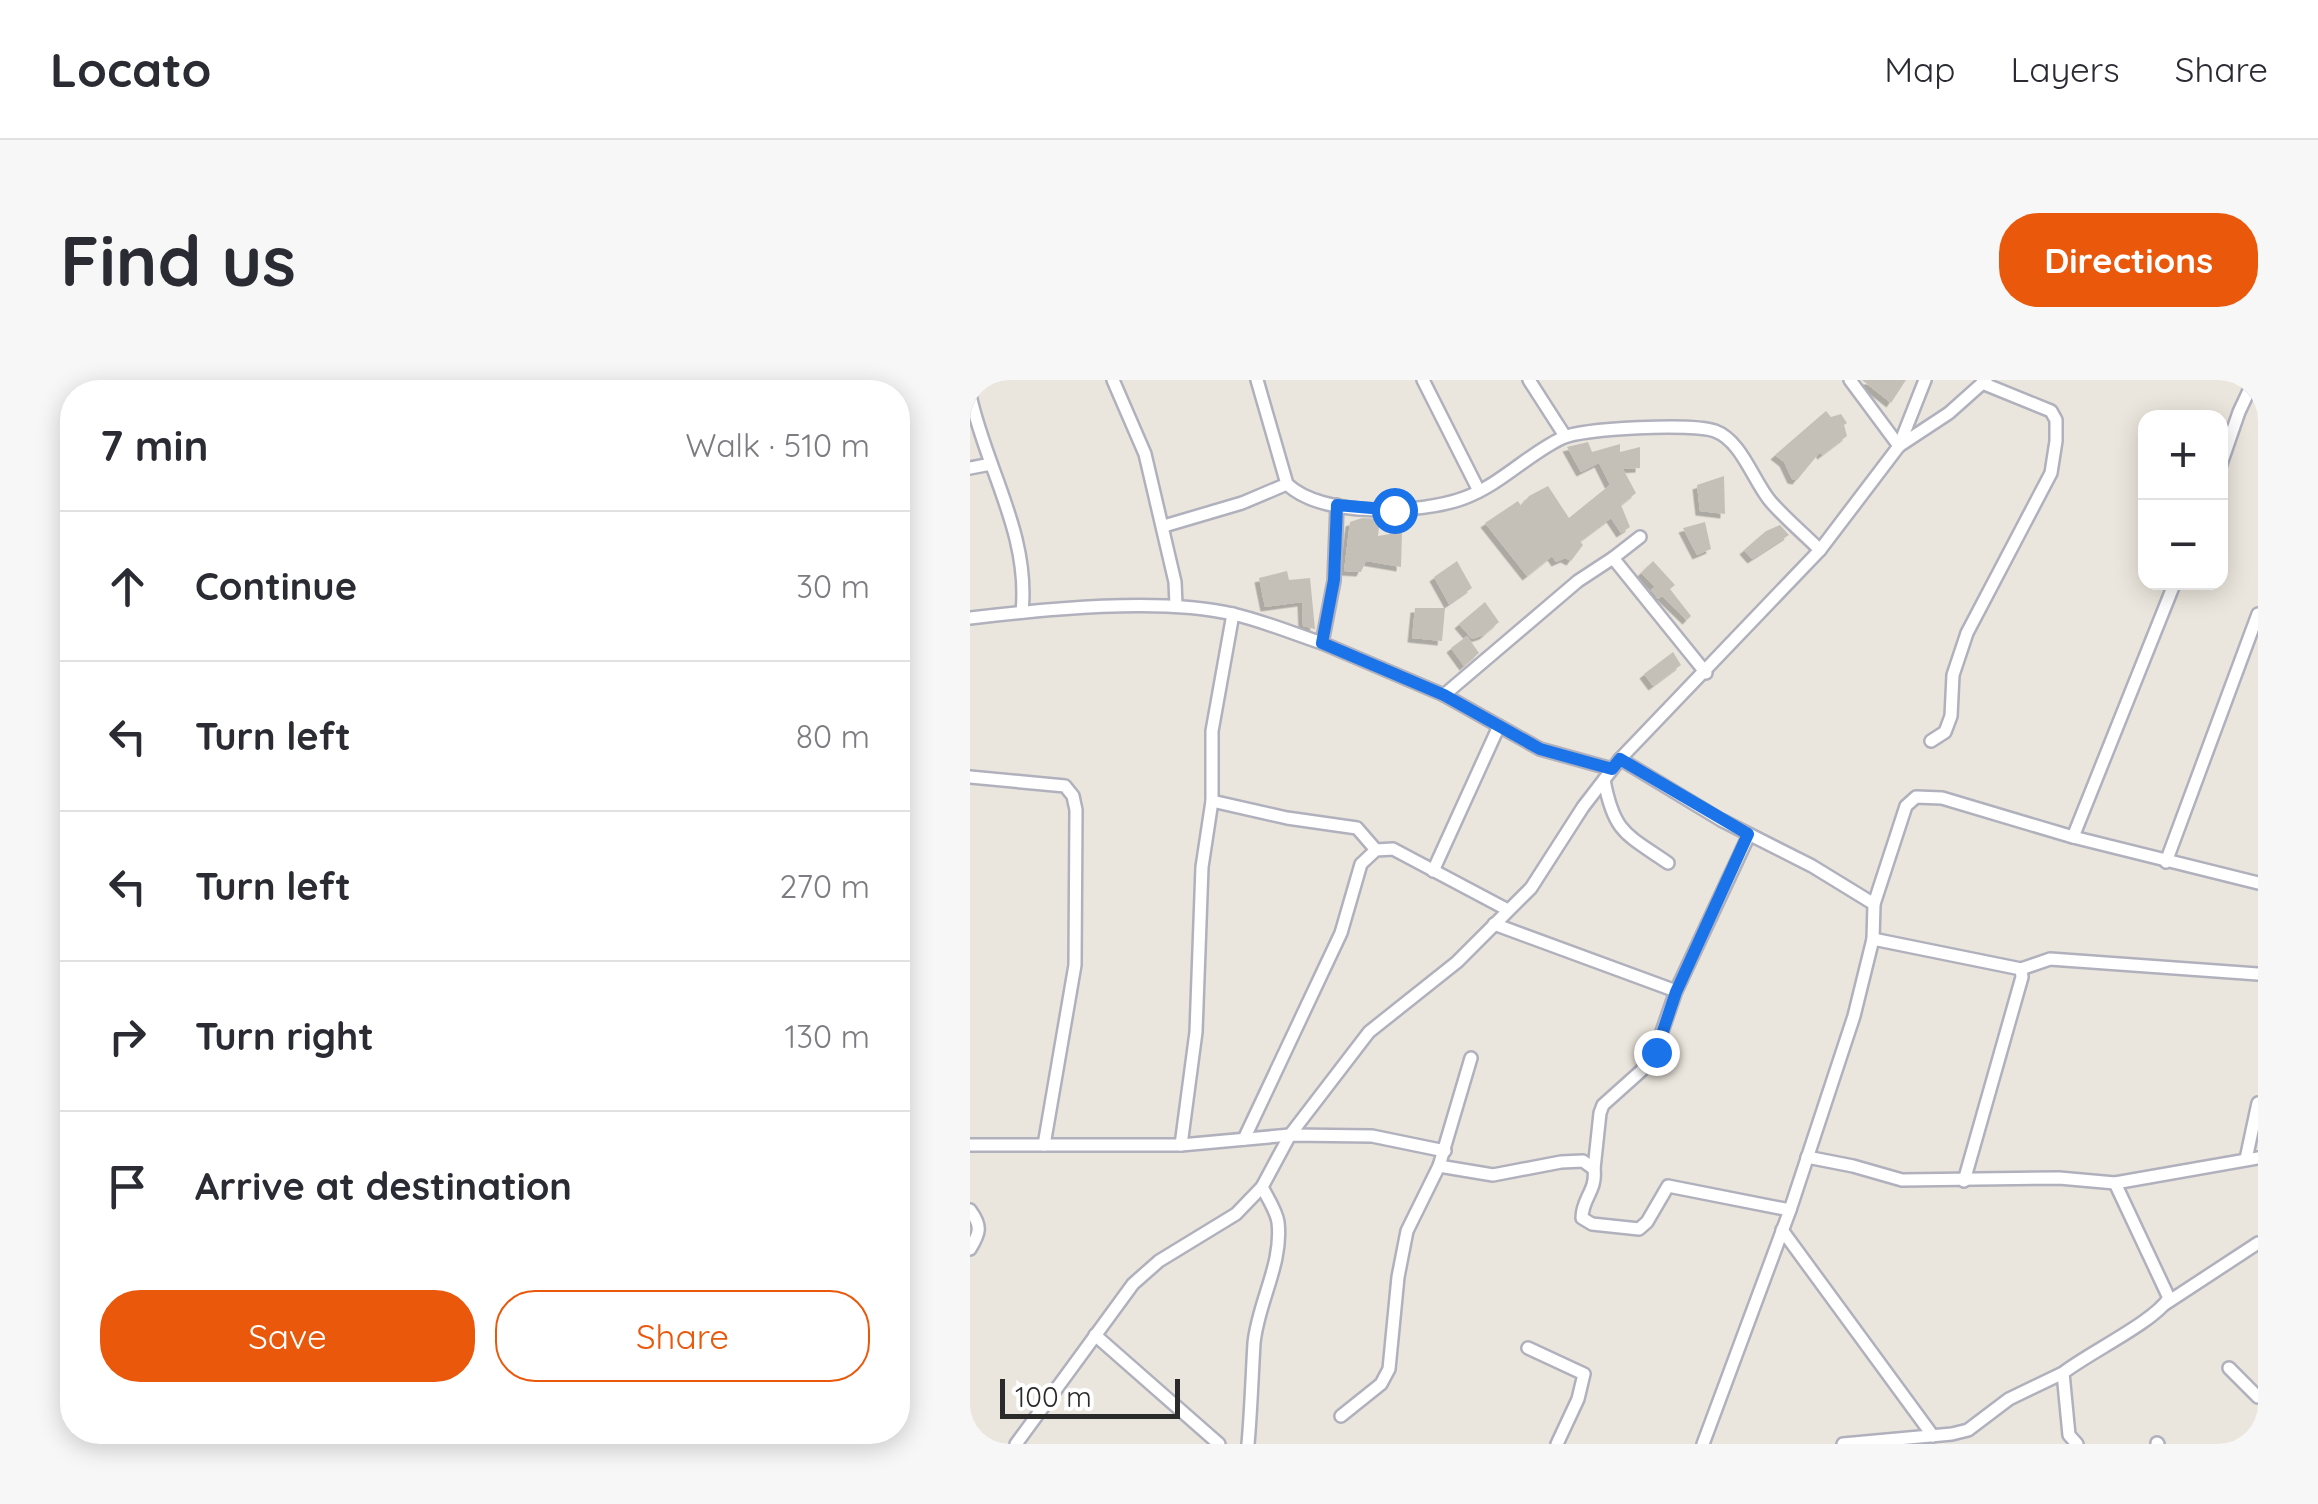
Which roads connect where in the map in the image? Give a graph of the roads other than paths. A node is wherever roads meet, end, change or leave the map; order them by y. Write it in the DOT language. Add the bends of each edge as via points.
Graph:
graph roads {
  1 [pos="1113,380"];
  2 [pos="1257,380"];
  3 [pos="1423,380"];
  4 [pos="1529,380"];
  5 [pos="1850,380"];
  6 [pos="1924,380"];
  7 [pos="2254,380"];
  8 [pos="1984,382"];
  9 [pos="970,396"];
  10 [pos="1565,436"];
  11 [pos="2228,444"];
  12 [pos="1899,446"];
  13 [pos="991,464"];
  14 [pos="970,468"];
  15 [pos="1288,484"];
  16 [pos="1479,491"];
  17 [pos="1337,505"];
  18 [pos="1164,526"];
  19 [pos="1640,537"];
  20 [pos="1820,550"];
  21 [pos="1612,558"];
  22 [pos="2172,590"];
  23 [pos="1176,606"];
  24 [pos="1022,612"];
  25 [pos="1233,614"];
  26 [pos="2258,614"];
  27 [pos="970,618"];
  28 [pos="1322,643"];
  29 [pos="1706,673"];
  30 [pos="1444,695"];
  31 [pos="1499,726"];
  32 [pos="1930,741"];
  33 [pos="1616,764"];
  34 [pos="970,777"];
  35 [pos="1604,780"];
  36 [pos="1212,801"];
  37 [pos="1748,834"];
  38 [pos="2073,837"];
  39 [pos="1376,850"];
  40 [pos="2166,862"];
  41 [pos="1668,863"];
  42 [pos="1433,871"];
  43 [pos="2258,883"];
  44 [pos="1874,904"];
  45 [pos="1508,910"];
  46 [pos="1494,924"];
  47 [pos="1872,939"];
  48 [pos="2021,969"];
  49 [pos="2258,974"];
  50 [pos="1676,992"];
  51 [pos="1471,1058"];
  52 [pos="2258,1103"];
  53 [pos="1290,1135"];
  54 [pos="1244,1139"];
  55 [pos="1044,1144"];
  56 [pos="1181,1144"];
  57 [pos="970,1145"];
  58 [pos="1445,1150"];
  59 [pos="1807,1157"];
  60 [pos="2252,1159"];
  61 [pos="1439,1166"];
  62 [pos="1594,1169"];
  63 [pos="1964,1181"];
  64 [pos="2115,1183"];
  65 [pos="1262,1186"];
  66 [pos="970,1210"];
  67 [pos="1790,1210"];
  68 [pos="1782,1230"];
  69 [pos="2258,1243"];
  70 [pos="970,1249"];
  71 [pos="2166,1304"];
  72 [pos="1096,1335"];
  73 [pos="1528,1348"];
  74 [pos="2228,1368"];
  75 [pos="2064,1373"];
  76 [pos="2258,1397"];
  77 [pos="1340,1416"];
  78 [pos="1933,1436"];
  79 [pos="1016,1444"];
  80 [pos="1218,1444"];
  81 [pos="1248,1444"];
  82 [pos="1557,1444"];
  83 [pos="1703,1444"];
  84 [pos="1844,1444"];
  85 [pos="2077,1444"];
  1 -- 18 [label="street" via="1145,454"];
  2 -- 15 [label="street"];
  3 -- 16 [label="street"];
  4 -- 10 [label="street"];
  5 -- 12 [label="street"];
  6 -- 12 [label="street"];
  7 -- 11 [label="street"];
  8 -- 12 [label="street"];
  8 -- 32 [label="street" via="2051,411 2056,441 2051,473 1967,633 1953,675 1951,716"];
  9 -- 13 [label="street"];
  10 -- 16 [label="street"];
  10 -- 20 [label="street" via="1627,429 1718,432 1769,500"];
  12 -- 20 [label="street"];
  13 -- 14 [label="street"];
  13 -- 24 [label="street" via="1021,556"];
  15 -- 17 [label="street" via="1312,500"];
  15 -- 18 [label="street"];
  16 -- 17 [label="street" via="1394,510"];
  17 -- 28 [label="street" via="1334,580"];
  18 -- 23 [label="street"];
  19 -- 21 [label="street"];
  20 -- 29 [label="street"];
  21 -- 29 [label="street"];
  21 -- 30 [label="street"];
  22 -- 38 [label="street"];
  23 -- 24 [label="street"];
  23 -- 25 [label="street"];
  24 -- 27 [label="street"];
  25 -- 28 [label="street"];
  25 -- 36 [label="street" via="1212,731"];
  26 -- 40 [label="street"];
  28 -- 30 [label="street"];
  29 -- 33 [label="street"];
  30 -- 31 [label="street"];
  31 -- 33 [label="street" via="1540,749"];
  31 -- 42 [label="street"];
  33 -- 35 [label="street"];
  33 -- 37 [label="street"];
  34 -- 55 [label="street" via="1065,786 1076,810 1075,965"];
  35 -- 41 [label="street" via="1618,828"];
  35 -- 45 [label="street" via="1531,888"];
  36 -- 39 [label="street" via="1357,828"];
  36 -- 56 [label="street"];
  37 -- 44 [label="street"];
  37 -- 50 [label="street"];
  38 -- 40 [label="street"];
  38 -- 44 [label="street" via="1942,798 1916,797 1906,806"];
  39 -- 42 [label="street" via="1393,850"];
  39 -- 54 [label="street" via="1362,864 1342,933"];
  40 -- 43 [label="street"];
  42 -- 45 [label="street"];
  44 -- 47 [label="street"];
  45 -- 46 [label="street"];
  46 -- 50 [label="street"];
  46 -- 53 [label="street" via="1369,1032"];
  47 -- 48 [label="street"];
  47 -- 59 [label="street"];
  48 -- 49 [label="street" via="2050,959"];
  48 -- 63 [label="street"];
  50 -- 62 [label="street" via="1650,1062 1600,1113"];
  51 -- 58 [label="street"];
  52 -- 60 [label="street"];
  53 -- 54 [label="street"];
  53 -- 58 [label="street" via="1372,1136"];
  53 -- 65 [label="street"];
  54 -- 56 [label="street"];
  55 -- 56 [label="street"];
  55 -- 57 [label="street"];
  58 -- 61 [label="street"];
  59 -- 63 [label="street" via="1902,1180"];
  59 -- 67 [label="street"];
  60 -- 64 [label="street"];
  61 -- 62 [label="street" via="1492,1176 1561,1162 1583,1161"];
  61 -- 77 [label="street" via="1406,1230 1389,1368 1381,1384"];
  62 -- 67 [label="street" via="1596,1183 1582,1210 1592,1224 1639,1229 1668,1186"];
  63 -- 64 [label="street"];
  64 -- 71 [label="street" via="2167,1290"];
  65 -- 72 [label="street" via="1236,1214 1133,1284"];
  65 -- 81 [label="street" via="1278,1218 1278,1238 1254,1341"];
  66 -- 70 [label="street" via="980,1234"];
  67 -- 68 [label="street"];
  68 -- 78 [label="street"];
  68 -- 83 [label="street"];
  69 -- 71 [label="street"];
  71 -- 75 [label="street"];
  72 -- 79 [label="street"];
  72 -- 80 [label="street"];
  73 -- 82 [label="street" via="1584,1374"];
  74 -- 76 [label="street"];
  75 -- 78 [label="street" via="2009,1399 1968,1430"];
  75 -- 85 [label="street" via="2069,1435"];
  78 -- 84 [label="street"];
}
